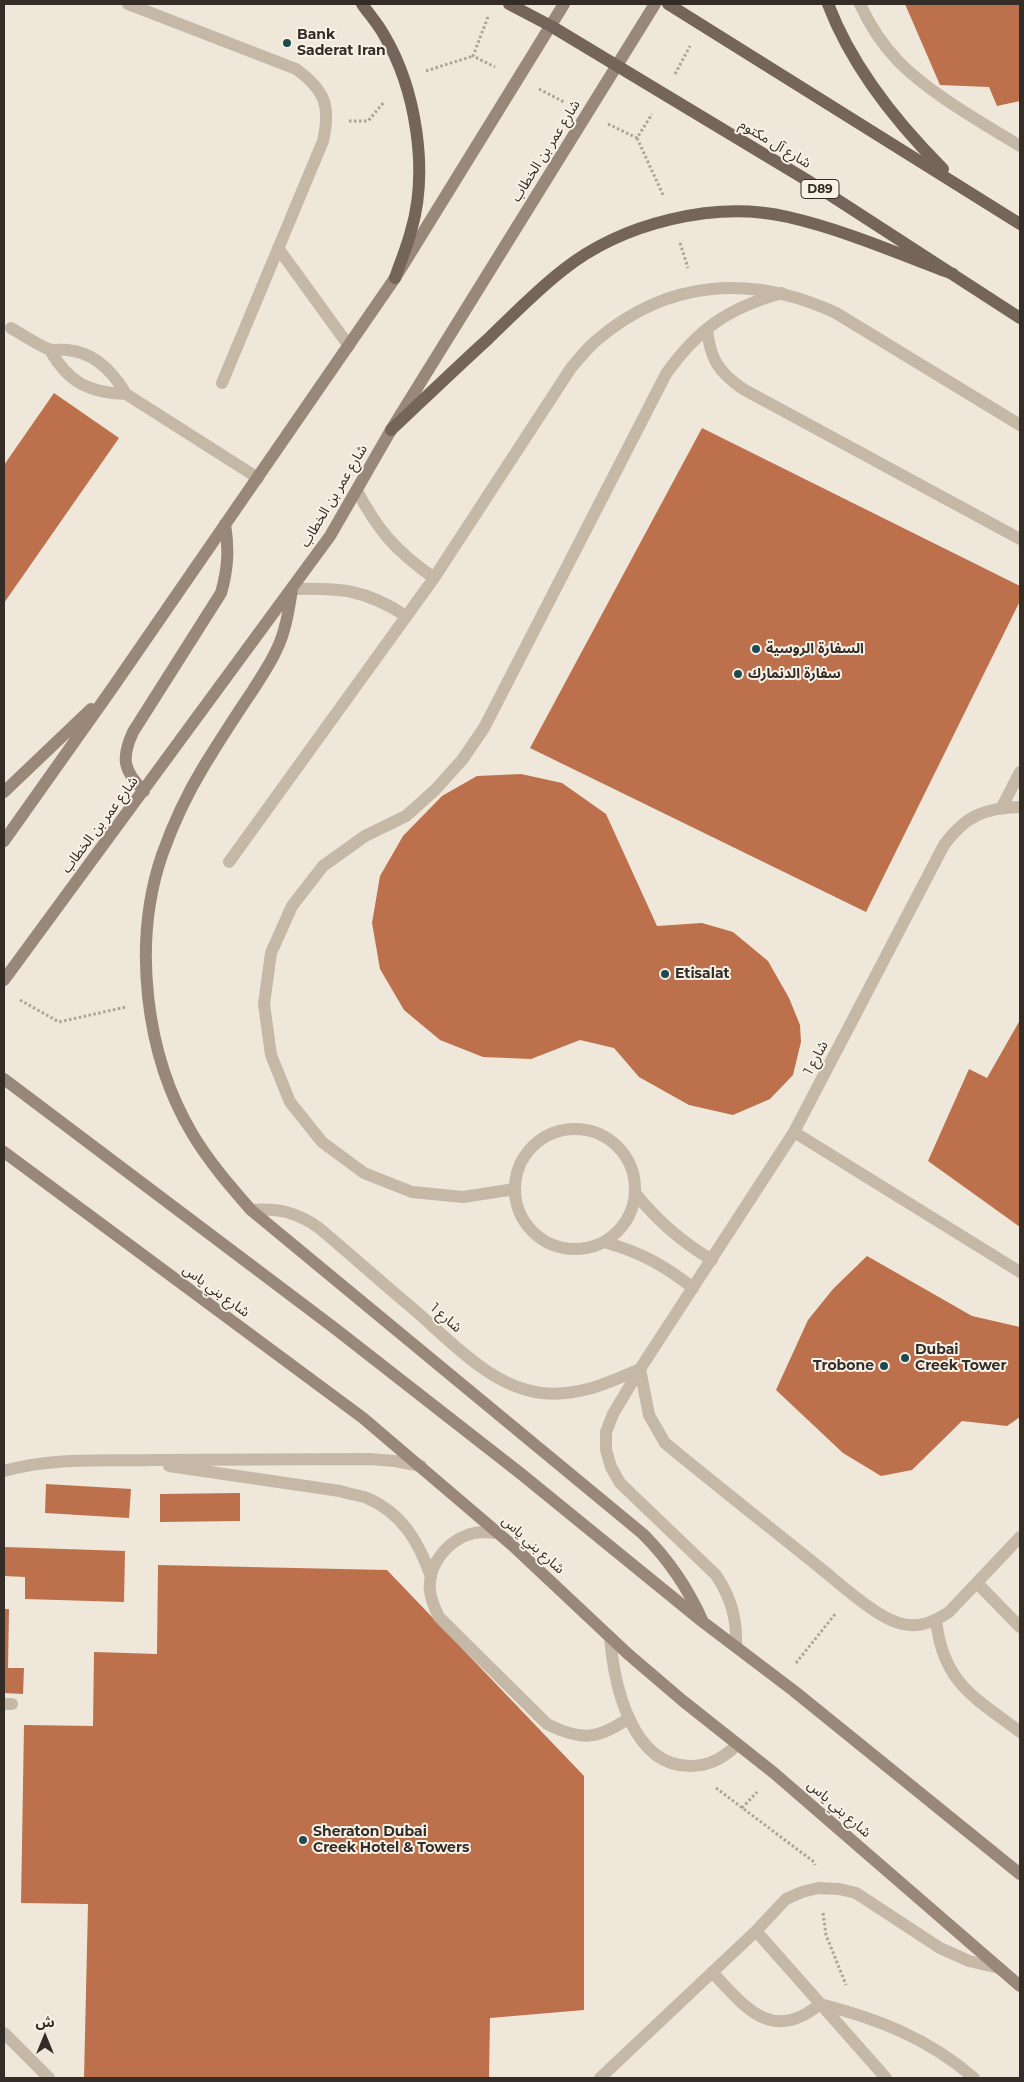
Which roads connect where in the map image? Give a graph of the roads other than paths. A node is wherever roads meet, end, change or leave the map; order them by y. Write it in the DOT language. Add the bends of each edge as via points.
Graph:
graph roads {
  1 [pos="128,4"];
  2 [pos="362,4"];
  3 [pos="509,4"];
  4 [pos="564,4"];
  5 [pos="655,4"];
  6 [pos="668,4"];
  7 [pos="828,4"];
  8 [pos="860,4"];
  9 [pos="552,26"];
  10 [pos="617,66"];
  11 [pos="1020,146"];
  12 [pos="959,184"];
  13 [pos="1020,224"];
  14 [pos="278,248"];
  15 [pos="953,274"];
  16 [pos="395,278"];
  17 [pos="782,293"];
  18 [pos="1020,318"];
  19 [pos="11,328"];
  20 [pos="707,329"];
  21 [pos="349,346"];
  22 [pos="50,350"];
  23 [pos="222,383"];
  24 [pos="126,394"];
  25 [pos="1020,424"];
  26 [pos="391,430"];
  27 [pos="258,478"];
  28 [pos="357,491"];
  29 [pos="226,524"];
  30 [pos="1020,539"];
  31 [pos="434,578"];
  32 [pos="292,589"];
  33 [pos="406,616"];
  34 [pos="112,690"];
  35 [pos="1020,772"];
  36 [pos="144,791"];
  37 [pos="4,792"];
  38 [pos="1002,807"];
  39 [pos="1020,807"];
  40 [pos="4,841"];
  41 [pos="229,862"];
  42 [pos="4,980"];
  43 [pos="4,1079"];
  44 [pos="794,1132"];
  45 [pos="4,1152"];
  46 [pos="515,1189"];
  47 [pos="636,1194"];
  48 [pos="251,1210"];
  49 [pos="604,1242"];
  50 [pos="712,1260"];
  51 [pos="1020,1272"];
  52 [pos="693,1288"];
  53 [pos="640,1369"];
  54 [pos="130,1460"];
  55 [pos="421,1466"];
  56 [pos="4,1471"];
  57 [pos="498,1533"];
  58 [pos="1020,1537"];
  59 [pos="430,1577"];
  60 [pos="977,1584"];
  61 [pos="936,1620"];
  62 [pos="703,1622"];
  63 [pos="1020,1627"];
  64 [pos="610,1637"];
  65 [pos="736,1645"];
  66 [pos="629,1718"];
  67 [pos="1020,1732"];
  68 [pos="737,1744"];
  69 [pos="1020,1874"];
  70 [pos="756,1931"];
  71 [pos="1000,1968"];
  72 [pos="712,1972"];
  73 [pos="1020,1986"];
  74 [pos="820,2004"];
  75 [pos="4,2033"];
  76 [pos="49,2078"];
  77 [pos="600,2078"];
  78 [pos="886,2078"];
  79 [pos="974,2078"];
  1 -- 14 [label="street" via="296,69 313,82 324,100 328,121 323,141"];
  2 -- 16 [label="main road" via="384,35 404,78 417,128 419,179 412,230"];
  3 -- 9 [label="main road, شارع آل مكتوم / D89"];
  4 -- 9 [label="main road"];
  5 -- 10 [label="main road, شارع عمر بن الخطاب"];
  6 -- 12 [label="main road"];
  7 -- 12 [label="main road" via="866,78 909,135"];
  8 -- 11 [label="street" via="870,26 898,61 932,89"];
  9 -- 10 [label="main road, شارع آل مكتوم / D89"];
  9 -- 16 [label="main road"];
  10 -- 15 [label="main road, شارع آل مكتوم / D89" via="810,182"];
  10 -- 26 [label="main road, شارع عمر بن الخطاب"];
  12 -- 13 [label="main road"];
  14 -- 21 [label="street"];
  14 -- 23 [label="street"];
  15 -- 18 [label="main road, شارع آل مكتوم / D89"];
  15 -- 26 [label="main road" via="824,227 787,217 749,212 674,218 612,240 564,269"];
  16 -- 21 [label="main road"];
  17 -- 20 [label="street" via="754,300"];
  17 -- 25 [label="street" via="809,300 836,313"];
  17 -- 31 [label="street" via="752,288 694,291 658,302 626,319 596,341 571,368"];
  19 -- 22 [label="street"];
  20 -- 30 [label="street" via="709,347 716,364 727,378 743,389"];
  20 -- 46 [label="street" via="684,350 666,374 484,728 462,760 406,816 365,836 324,866 292,906 271,953 264,1004 271,1055 290,1102 322,1142 364,1173 412,1192 463,1197"];
  21 -- 27 [label="main road"];
  22 -- 24 [label="street" via="59,366 81,384 108,394"];
  22 -- 24 [label="street" via="87,354 104,364"];
  24 -- 27 [label="street"];
  26 -- 28 [label="main road, شارع عمر بن الخطاب"];
  27 -- 29 [label="main road"];
  28 -- 31 [label="street" via="380,530 401,554"];
  28 -- 32 [label="main road, شارع عمر بن الخطاب"];
  29 -- 34 [label="main road"];
  29 -- 36 [label="main road" via="228,563 221,594 126,747 125,764 132,779"];
  31 -- 33 [label="street"];
  32 -- 33 [label="street" via="343,590 367,595"];
  32 -- 36 [label="main road, شارع عمر بن الخطاب"];
  32 -- 48 [label="main road" via="284,631 276,652 203,767 180,810 162,856 150,904 146,952 148,1002 157,1048 172,1092 189,1126 220,1174"];
  33 -- 41 [label="street"];
  34 -- 37 [label="main road"];
  34 -- 40 [label="main road"];
  35 -- 38 [label="street"];
  36 -- 42 [label="main road, شارع عمر بن الخطاب"];
  38 -- 39 [label="street, شارع 1"];
  38 -- 44 [label="street, شارع 1" via="968,819 944,845"];
  43 -- 62 [label="main road" via="520,1473"];
  44 -- 50 [label="street, شارع 1"];
  44 -- 51 [label="street"];
  45 -- 55 [label="main road, شارع بني ياس" via="363,1418"];
  46 -- 47 [label="street" via="518,1170 527,1152 541,1139 558,1131 578,1128 597,1132 614,1142 627,1157 635,1175"];
  46 -- 49 [label="street" via="518,1209 529,1227 544,1240 564,1248 584,1248"];
  47 -- 49 [label="street" via="631,1213 620,1230"];
  47 -- 50 [label="street" via="670,1231"];
  48 -- 53 [label="street, شارع 1" via="269,1208 304,1217 475,1362 517,1387 541,1393 567,1394 592,1389"];
  48 -- 62 [label="main road" via="642,1534 678,1574"];
  49 -- 52 [label="street" via="652,1259"];
  50 -- 52 [label="street, شارع 1"];
  52 -- 53 [label="street, شارع 1"];
  53 -- 61 [label="street" via="650,1415 665,1444 887,1619 920,1625"];
  53 -- 65 [label="street, شارع 1" via="606,1432 606,1450 611,1467 632,1496 716,1575 733,1609"];
  54 -- 55 [label="street" via="369,1459"];
  54 -- 56 [label="street" via="26,1464"];
  54 -- 59 [label="street" via="366,1498 389,1511 408,1530 422,1552"];
  55 -- 57 [label="main road, شارع بني ياس"];
  57 -- 59 [label="street" via="475,1532 455,1541 439,1556"];
  57 -- 64 [label="main road, شارع بني ياس"];
  58 -- 60 [label="street"];
  59 -- 66 [label="street" via="433,1604 439,1617 547,1724 568,1735 591,1736 613,1729"];
  60 -- 61 [label="street" via="949,1612"];
  60 -- 63 [label="street"];
  61 -- 67 [label="street" via="943,1656 958,1681"];
  62 -- 65 [label="main road"];
  64 -- 66 [label="street" via="615,1678"];
  64 -- 68 [label="main road, شارع بني ياس" via="682,1701"];
  65 -- 69 [label="main road"];
  66 -- 68 [label="street" via="640,1739 657,1756 679,1766 702,1766 721,1759"];
  68 -- 71 [label="main road, شارع بني ياس"];
  70 -- 71 [label="street" via="786,1899 818,1888 839,1889 856,1893 872,1902 954,1955"];
  70 -- 72 [label="street"];
  70 -- 74 [label="street"];
  71 -- 73 [label="main road, شارع بني ياس"];
  72 -- 74 [label="street" via="745,2008 767,2019 792,2020 807,2015"];
  72 -- 77 [label="street"];
  74 -- 78 [label="street"];
  74 -- 79 [label="street" via="894,2027 929,2045"];
  75 -- 76 [label="street"];
}
